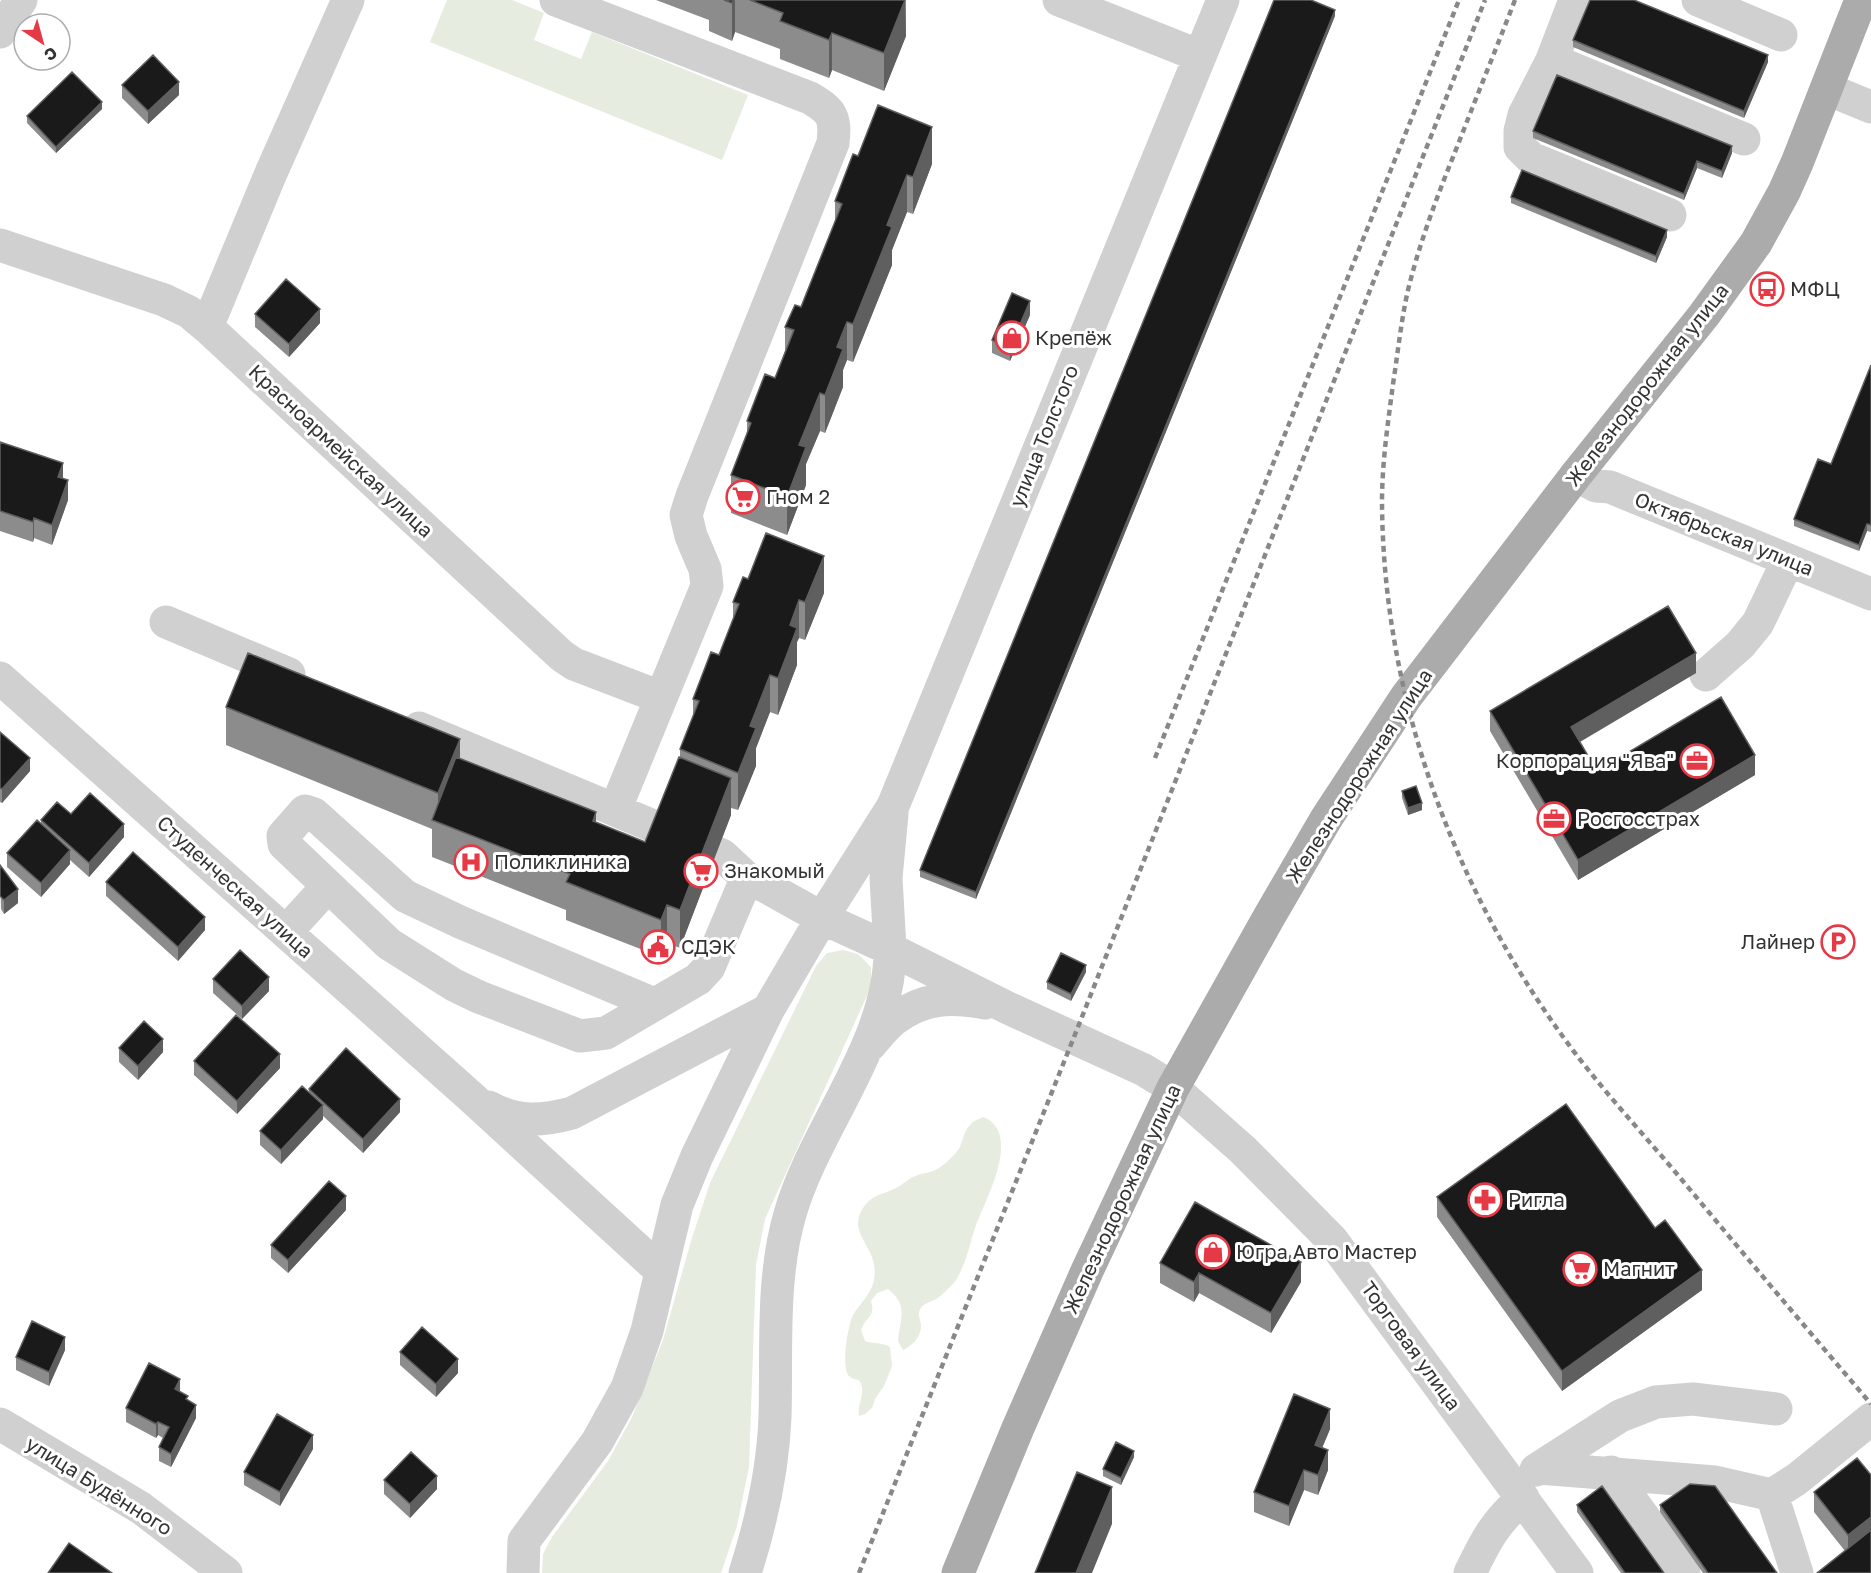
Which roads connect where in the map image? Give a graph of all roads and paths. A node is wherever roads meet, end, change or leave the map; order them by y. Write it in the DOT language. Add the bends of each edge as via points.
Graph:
graph roads {
  1 [pos="21,0"];
  2 [pos="348,0"];
  3 [pos="556,0"];
  4 [pos="1059,0"];
  5 [pos="1223,0"];
  6 [pos="1575,0"];
  7 [pos="1698,0"];
  8 [pos="1861,0"];
  9 [pos="1122,11"];
  10 [pos="0,32"];
  11 [pos="1781,35"];
  12 [pos="1200,56"];
  13 [pos="1552,60"];
  14 [pos="1827,89"];
  15 [pos="1871,107"];
  16 [pos="1744,139"];
  17 [pos="1670,215"];
  18 [pos="0,245"];
  19 [pos="207,327"];
  20 [pos="1576,475"];
  21 [pos="1788,560"];
  22 [pos="1871,594"];
  23 [pos="166,622"];
  24 [pos="1706,675"];
  25 [pos="0,678"];
  26 [pos="321,687"];
  27 [pos="660,697"];
  28 [pos="395,718"];
  29 [pos="893,806"];
  30 [pos="615,810"];
  31 [pos="665,831"];
  32 [pos="717,853"];
  33 [pos="752,883"];
  34 [pos="328,885"];
  35 [pos="822,918"];
  36 [pos="286,932"];
  37 [pos="890,949"];
  38 [pos="654,1004"];
  39 [pos="1008,1008"];
  40 [pos="768,1010"];
  41 [pos="866,1049"];
  42 [pos="1173,1088"];
  43 [pos="470,1096"];
  44 [pos="661,1271"];
  45 [pos="1776,1409"];
  46 [pos="1871,1419"];
  47 [pos="0,1424"];
  48 [pos="1611,1472"];
  49 [pos="1526,1484"];
  50 [pos="1772,1495"];
  51 [pos="524,1541"];
  52 [pos="226,1573"];
  53 [pos="499,1573"];
  54 [pos="523,1573"];
  55 [pos="745,1573"];
  56 [pos="958,1573"];
  57 [pos="1470,1573"];
  58 [pos="1577,1573"];
  59 [pos="1684,1573"];
  60 [pos="1797,1573"];
  1 -- 10 [label="street"];
  2 -- 19 [label="street"];
  3 -- 27 [label="street" via="810,98 828,108 835,126 833,143 686,515 707,586"];
  4 -- 9 [label="street"];
  5 -- 12 [label="street, улица Толстого"];
  6 -- 13 [label="street"];
  7 -- 11 [label="street"];
  8 -- 14 [label="main road, Железнодорожная улица"];
  9 -- 12 [label="street"];
  12 -- 29 [label="street, улица Толстого"];
  13 -- 16 [label="street"];
  13 -- 17 [label="street" via="1524,115 1520,147 1530,158"];
  14 -- 15 [label="street"];
  14 -- 20 [label="main road, Железнодорожная улица" via="1784,192 1756,243 1704,315"];
  18 -- 19 [label="street, Красноармейская улица" via="164,300 189,312"];
  19 -- 27 [label="street, Красноармейская улица" via="562,656"];
  20 -- 21 [label="street, Октябрьская улица"];
  20 -- 42 [label="main road, Железнодорожная улица" via="1406,697 1372,748 1274,907"];
  21 -- 22 [label="street, Октябрьская улица"];
  21 -- 24 [label="street" via="1758,623"];
  23 -- 26 [label="street"];
  25 -- 36 [label="street, Студенческая улица"];
  27 -- 30 [label="street"];
  28 -- 30 [label="street"];
  29 -- 35 [label="street"];
  29 -- 37 [label="street" via="886,878"];
  30 -- 31 [label="street"];
  32 -- 33 [label="street"];
  33 -- 35 [label="street" via="761,884"];
  33 -- 38 [label="street" via="742,889 709,967 698,979"];
  34 -- 36 [label="street"];
  34 -- 38 [label="street" via="389,944 454,985 580,1036 606,1033"];
  34 -- 38 [label="street" via="284,844 283,836 305,811 314,814 405,896"];
  35 -- 37 [label="street"];
  35 -- 40 [label="street"];
  36 -- 43 [label="street, Студенческая улица"];
  37 -- 39 [label="street"];
  37 -- 41 [label="street" via="888,985"];
  39 -- 41 [label="street" via="958,999 938,1000 895,1018"];
  39 -- 42 [label="street, Торговая улица" via="1111,1054"];
  40 -- 43 [label="street" via="572,1113 521,1120"];
  40 -- 44 [label="street" via="697,1156 677,1205"];
  41 -- 55 [label="street" via="790,1213 778,1288 771,1458 757,1536"];
  42 -- 49 [label="street, Торговая улица" via="1243,1150 1332,1240"];
  42 -- 56 [label="main road, Железнодорожная улица" via="1087,1271"];
  43 -- 44 [label="street"];
  44 -- 51 [label="street" via="647,1331 627,1389 597,1442"];
  45 -- 49 [label="street" via="1693,1399 1656,1402 1620,1416"];
  46 -- 50 [label="street"];
  47 -- 52 [label="street, улица Будённого" via="141,1508"];
  48 -- 49 [label="street"];
  48 -- 50 [label="street" via="1715,1482"];
  48 -- 59 [label="street"];
  49 -- 57 [label="street" via="1493,1528"];
  49 -- 58 [label="street, Торговая улица"];
  50 -- 60 [label="street"];
  51 -- 53 [label="street"];
  51 -- 54 [label="street"];
}
